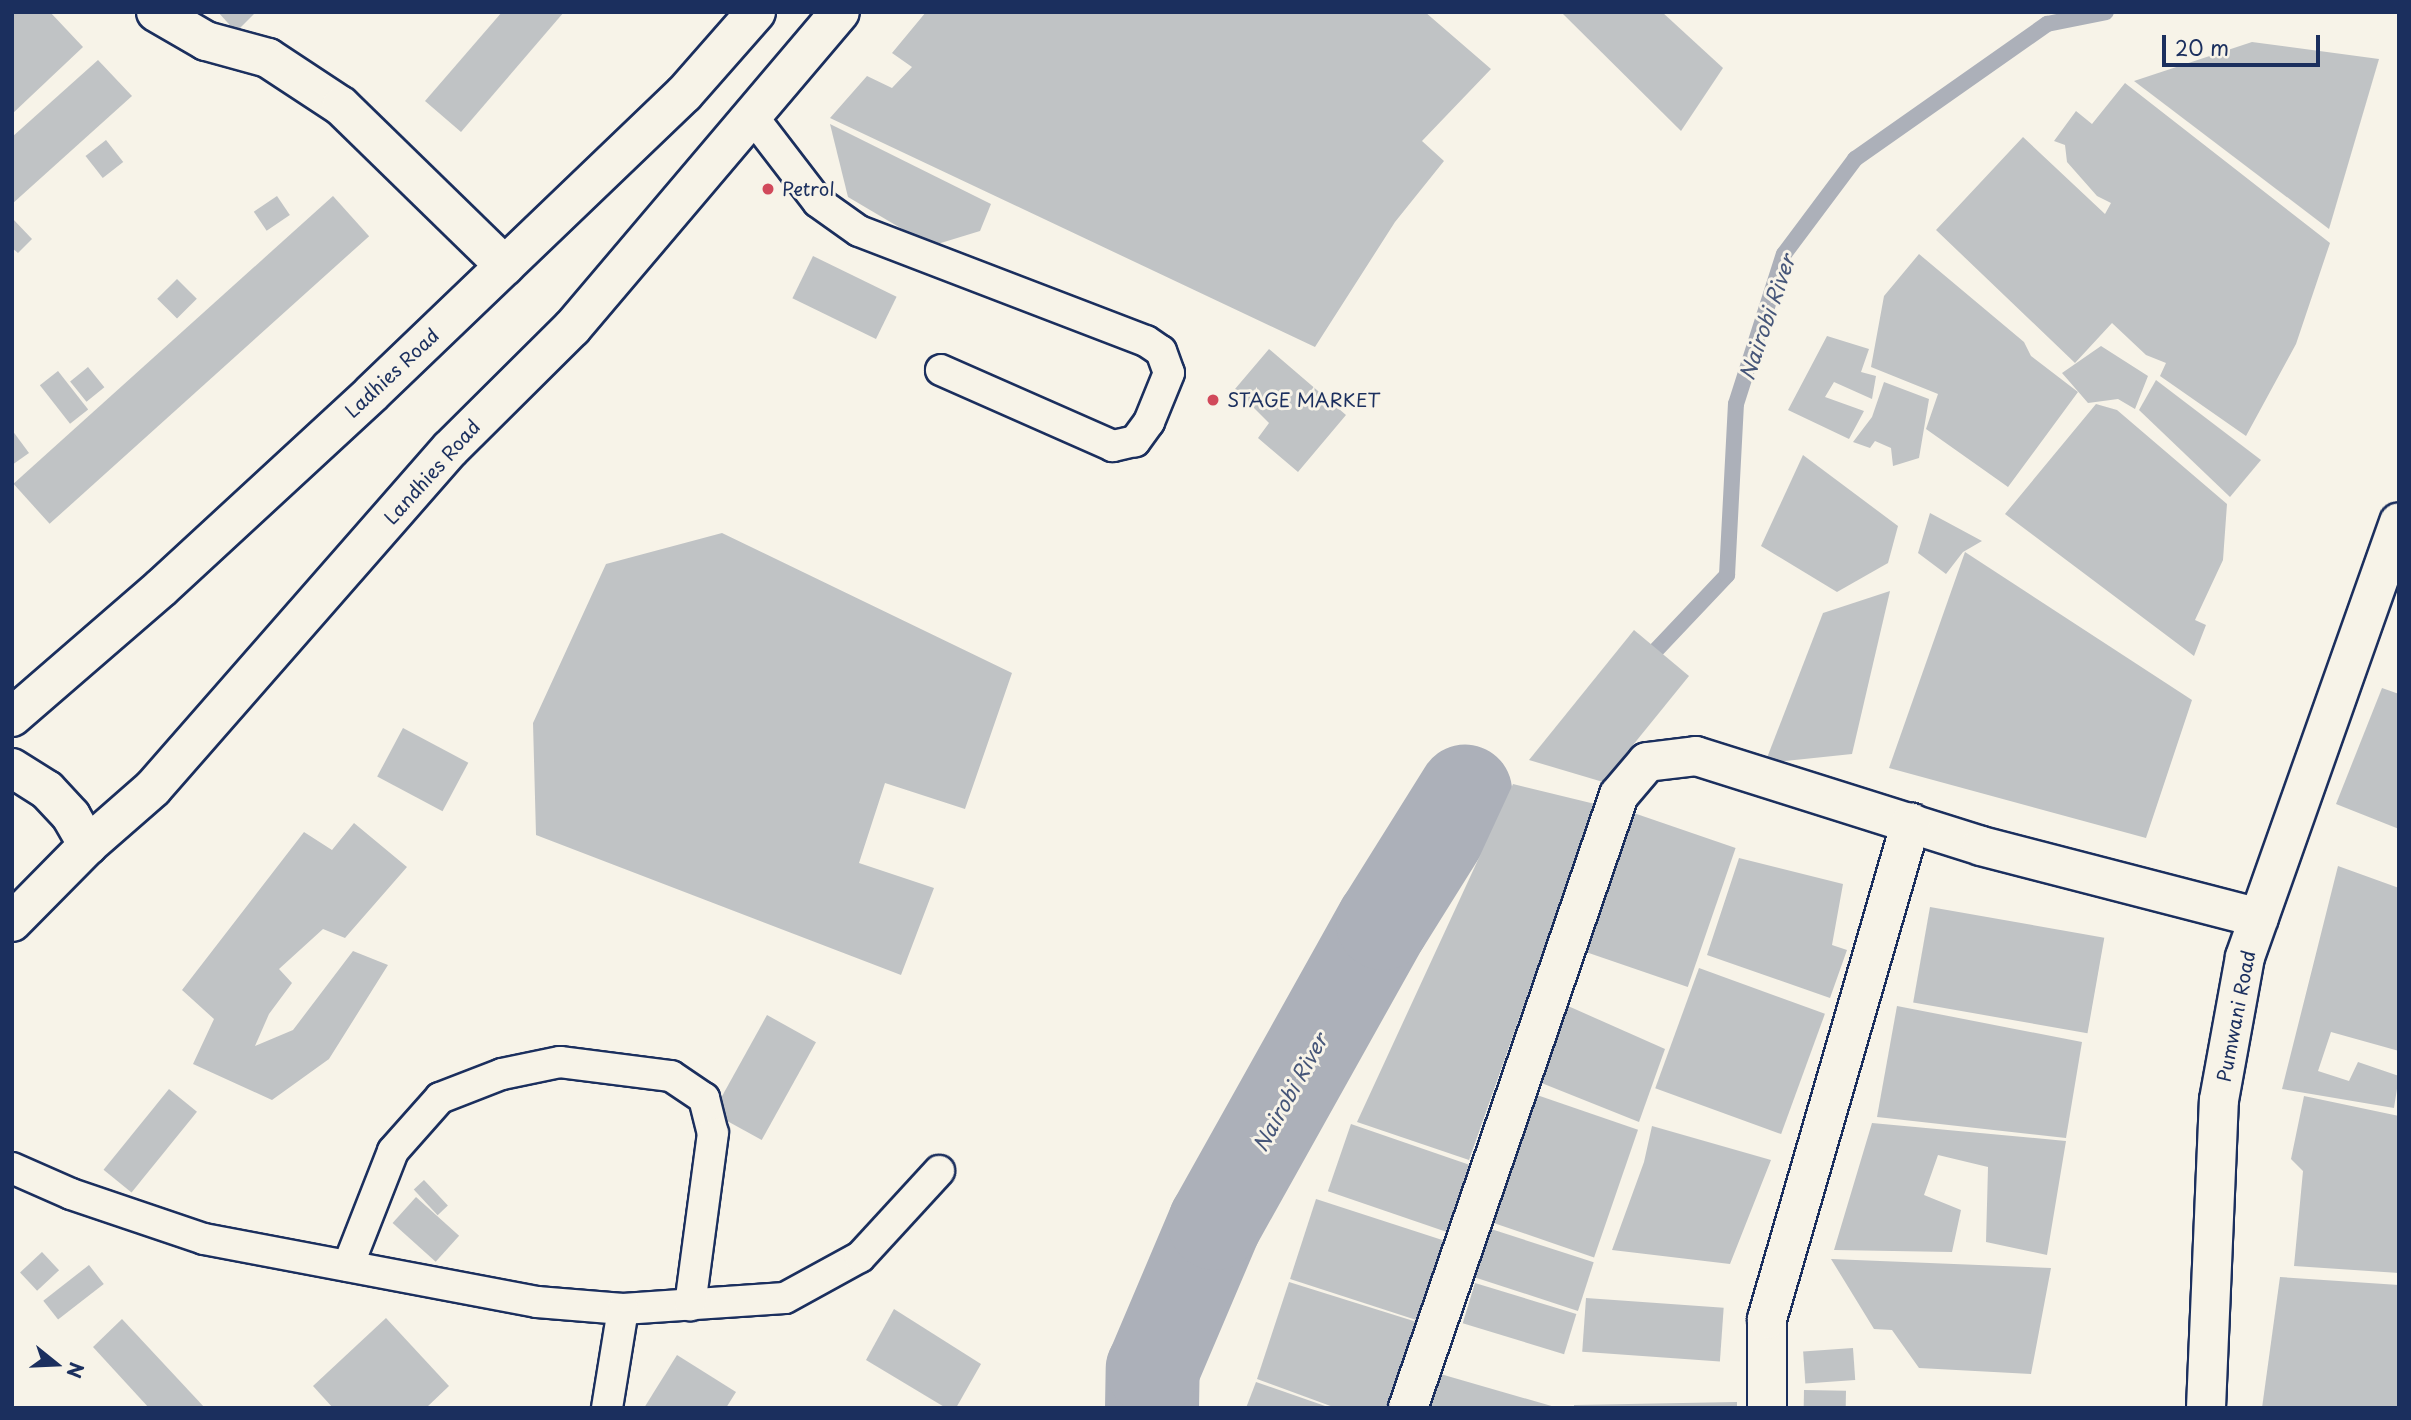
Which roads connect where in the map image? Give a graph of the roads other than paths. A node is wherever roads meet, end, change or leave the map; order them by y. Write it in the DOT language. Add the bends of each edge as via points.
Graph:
graph roads {
  1 [pos="156,12"];
  2 [pos="755,12"];
  3 [pos="840,12"];
  4 [pos="752,116"];
  5 [pos="505,266"];
  6 [pos="941,370"];
  7 [pos="2399,523"];
  8 [pos="12,717"];
  9 [pos="12,768"];
  10 [pos="1911,822"];
  11 [pos="88,845"];
  12 [pos="2259,918"];
  13 [pos="12,922"];
  14 [pos="12,1168"];
  15 [pos="939,1171"];
  16 [pos="348,1266"];
  17 [pos="690,1305"];
  18 [pos="623,1309"];
  19 [pos="607,1408"];
  20 [pos="1408,1408"];
  21 [pos="1767,1408"];
  22 [pos="2206,1408"];
  1 -- 5 [label="street" via="206,41 268,58 341,106"];
  2 -- 5 [label="street, Ladhies Road" via="684,94"];
  3 -- 4 [label="street, Landhies Road"];
  4 -- 6 [label="lane" via="818,202 859,231 1146,341 1161,351 1169,373 1149,422 1135,441 1113,446"];
  4 -- 11 [label="street, Landhies Road" via="572,328 450,449 153,788"];
  5 -- 8 [label="street, Ladhies Road" via="161,589"];
  7 -- 12 [label="street, Pumwani Road"];
  9 -- 11 [label="street" via="47,790 71,816"];
  10 -- 12 [label="street" via="1981,846"];
  10 -- 20 [label="street" via="1696,756 1647,762 1619,794"];
  10 -- 21 [label="street" via="1767,1319"];
  11 -- 13 [label="street, Landhies Road"];
  12 -- 22 [label="street, Pumwani Road" via="2245,957 2219,1100"];
  14 -- 16 [label="lane" via="71,1194 204,1239"];
  15 -- 17 [label="lane" via="860,1257 785,1298"];
  16 -- 17 [label="lane" via="393,1151 440,1098 502,1074 560,1062 671,1076 704,1098 713,1133"];
  16 -- 18 [label="lane" via="537,1302"];
  17 -- 18 [label="lane"];
  18 -- 19 [label="lane"];
}
